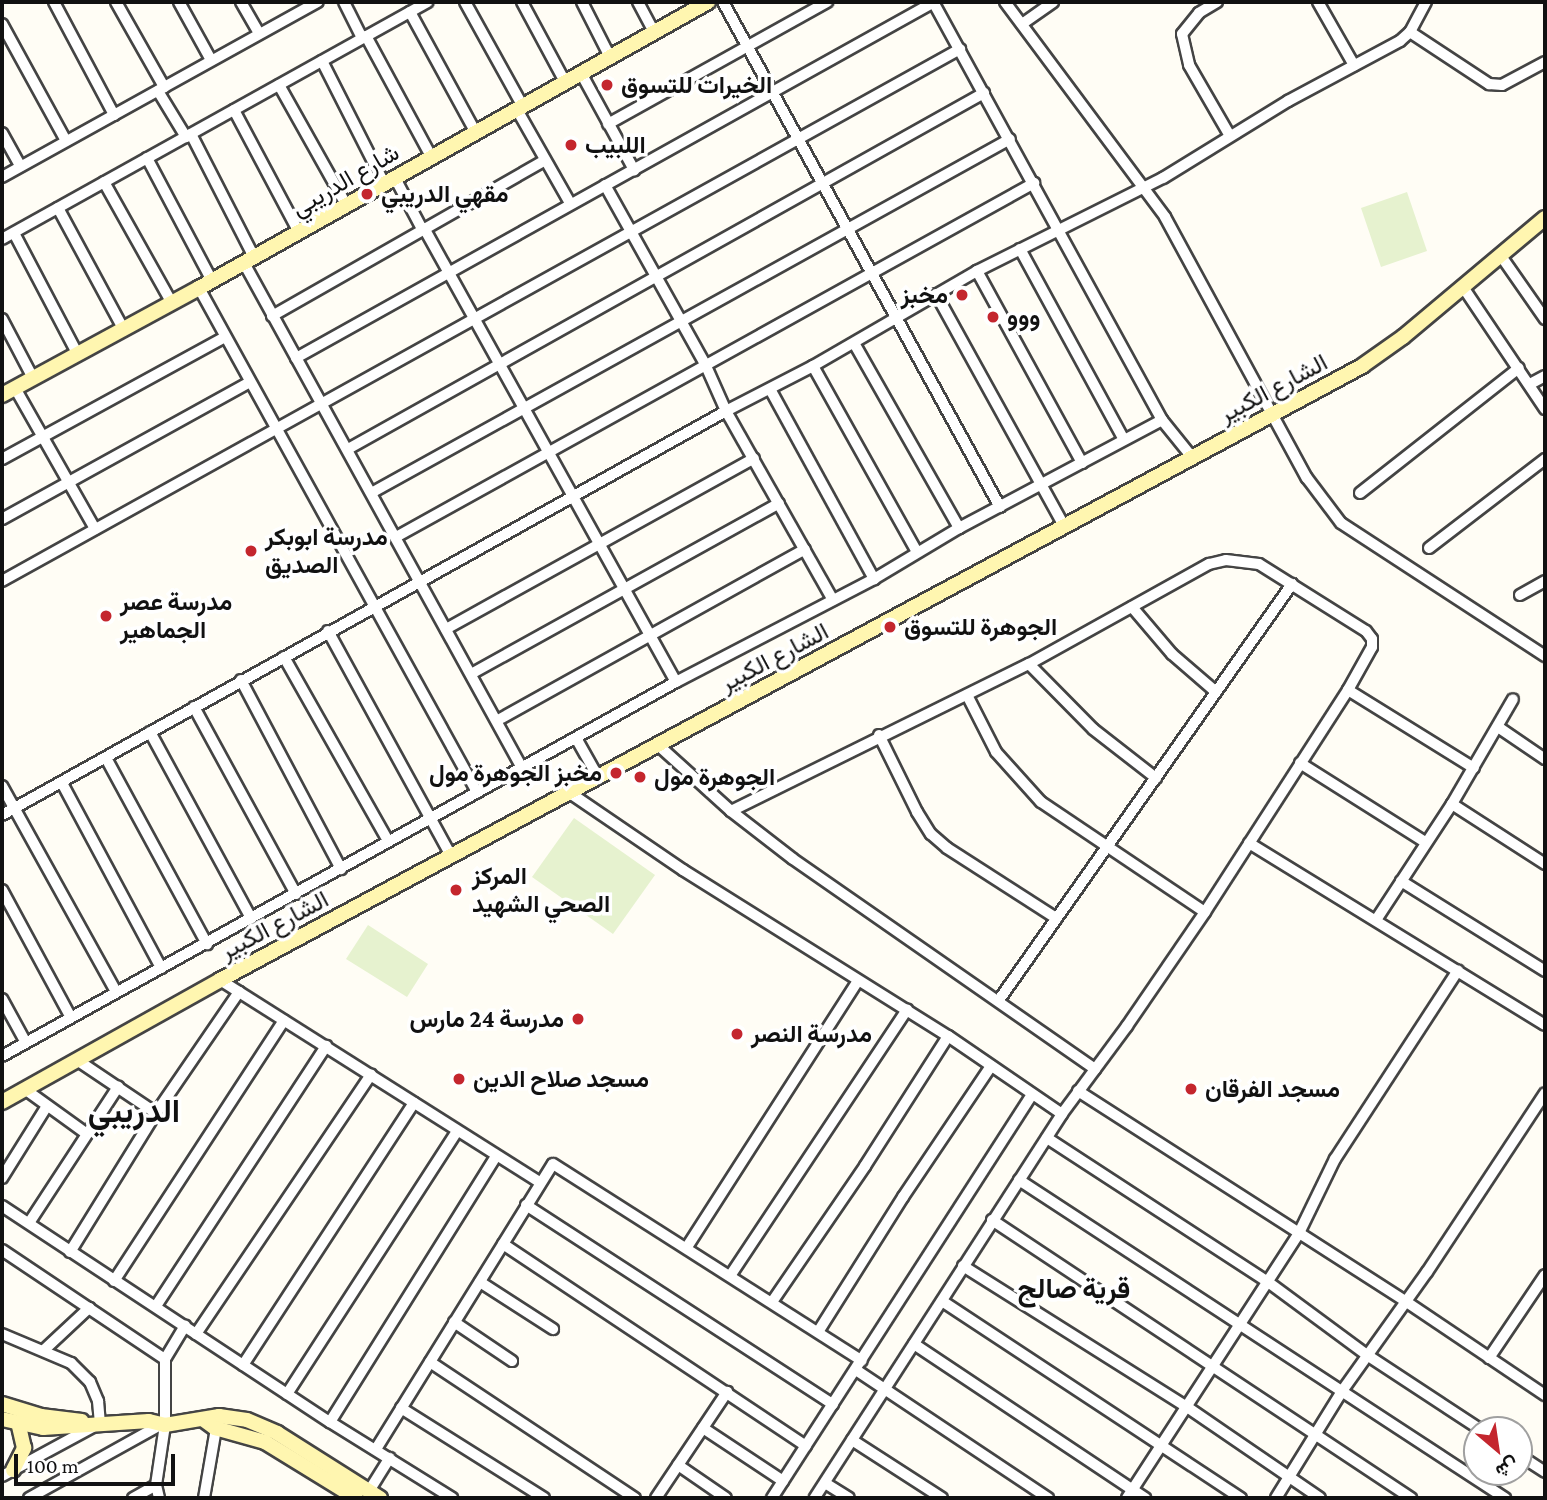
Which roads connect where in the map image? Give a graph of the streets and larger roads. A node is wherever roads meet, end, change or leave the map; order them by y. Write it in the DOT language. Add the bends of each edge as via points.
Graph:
graph roads {
  1 [pos="54,2"];
  2 [pos="116,2"];
  3 [pos="179,2"];
  4 [pos="241,2"];
  5 [pos="317,2"];
  6 [pos="344,2"];
  7 [pos="427,2"];
  8 [pos="465,2"];
  9 [pos="522,2"];
  10 [pos="582,2"];
  11 [pos="638,2"];
  12 [pos="723,2"];
  13 [pos="827,2"];
  14 [pos="933,2"];
  15 [pos="1006,2"];
  16 [pos="1053,2"];
  17 [pos="1217,2"];
  18 [pos="1318,2"];
  19 [pos="1426,2"];
  20 [pos="701,3"];
  21 [pos="410,12"];
  22 [pos="2,24"];
  23 [pos="1022,24"];
  24 [pos="654,32"];
  25 [pos="1410,32"];
  26 [pos="259,33"];
  27 [pos="364,37"];
  28 [pos="747,46"];
  29 [pos="960,50"];
  30 [pos="610,57"];
  31 [pos="211,60"];
  32 [pos="321,61"];
  33 [pos="1545,62"];
  34 [pos="1354,65"];
  35 [pos="581,73"];
  36 [pos="565,82"];
  37 [pos="279,85"];
  38 [pos="161,89"];
  39 [pos="771,92"];
  40 [pos="984,93"];
  41 [pos="519,107"];
  42 [pos="234,110"];
  43 [pos="114,115"];
  44 [pos="608,124"];
  45 [pos="475,131"];
  46 [pos="2,132"];
  47 [pos="188,135"];
  48 [pos="1230,136"];
  49 [pos="1010,139"];
  50 [pos="797,140"];
  51 [pos="66,141"];
  52 [pos="431,156"];
  53 [pos="146,159"];
  54 [pos="545,160"];
  55 [pos="20,166"];
  56 [pos="634,170"];
  57 [pos="2,177"];
  58 [pos="390,181"];
  59 [pos="104,182"];
  60 [pos="1034,183"];
  61 [pos="605,185"];
  62 [pos="820,185"];
  63 [pos="1144,187"];
  64 [pos="570,203"];
  65 [pos="347,205"];
  66 [pos="58,208"];
  67 [pos="1544,223"];
  68 [pos="423,228"];
  69 [pos="1058,228"];
  70 [pos="845,230"];
  71 [pos="299,232"];
  72 [pos="14,233"];
  73 [pos="631,233"];
  74 [pos="2,239"];
  75 [pos="1020,249"];
  76 [pos="1501,256"];
  77 [pos="249,260"];
  78 [pos="448,271"];
  79 [pos="977,271"];
  80 [pos="872,274"];
  81 [pos="655,277"];
  82 [pos="205,284"];
  83 [pos="1463,288"];
  84 [pos="936,295"];
  85 [pos="172,303"];
  86 [pos="272,316"];
  87 [pos="897,317"];
  88 [pos="2,319"];
  89 [pos="1545,319"];
  90 [pos="473,320"];
  91 [pos="681,323"];
  92 [pos="124,330"];
  93 [pos="225,337"];
  94 [pos="854,343"];
  95 [pos="78,355"];
  96 [pos="296,358"];
  97 [pos="706,366"];
  98 [pos="813,366"];
  99 [pos="499,367"];
  100 [pos="1519,368"];
  101 [pos="1545,376"];
  102 [pos="33,378"];
  103 [pos="250,382"];
  104 [pos="1530,384"];
  105 [pos="770,389"];
  106 [pos="8,391"];
  107 [pos="323,402"];
  108 [pos="1545,409"];
  109 [pos="526,410"];
  110 [pos="726,411"];
  111 [pos="1273,414"];
  112 [pos="1162,419"];
  113 [pos="277,428"];
  114 [pos="43,436"];
  115 [pos="1124,440"];
  116 [pos="348,449"];
  117 [pos="549,453"];
  118 [pos="1192,457"];
  119 [pos="754,458"];
  120 [pos="2,459"];
  121 [pos="1545,459"];
  122 [pos="1082,463"];
  123 [pos="68,481"];
  124 [pos="1042,486"];
  125 [pos="373,492"];
  126 [pos="1360,493"];
  127 [pos="575,498"];
  128 [pos="779,503"];
  129 [pos="1000,507"];
  130 [pos="2,519"];
  131 [pos="1065,526"];
  132 [pos="959,528"];
  133 [pos="95,529"];
  134 [pos="396,537"];
  135 [pos="600,545"];
  136 [pos="1429,548"];
  137 [pos="805,549"];
  138 [pos="917,552"];
  139 [pos="874,579"];
  140 [pos="2,581"];
  141 [pos="1545,581"];
  142 [pos="421,583"];
  143 [pos="1292,584"];
  144 [pos="625,590"];
  145 [pos="1520,595"];
  146 [pos="833,600"];
  147 [pos="375,606"];
  148 [pos="1132,607"];
  149 [pos="446,629"];
  150 [pos="328,631"];
  151 [pos="650,634"];
  152 [pos="1545,656"];
  153 [pos="284,657"];
  154 [pos="1030,664"];
  155 [pos="471,674"];
  156 [pos="241,680"];
  157 [pos="676,682"];
  158 [pos="1348,690"];
  159 [pos="1216,692"];
  160 [pos="967,695"];
  161 [pos="1513,699"];
  162 [pos="194,707"];
  163 [pos="498,720"];
  164 [pos="1498,727"];
  165 [pos="150,732"];
  166 [pos="879,735"];
  167 [pos="576,738"];
  168 [pos="658,745"];
  169 [pos="106,758"];
  170 [pos="1545,759"];
  171 [pos="1300,764"];
  172 [pos="522,768"];
  173 [pos="1474,768"];
  174 [pos="598,777"];
  175 [pos="1156,778"];
  176 [pos="62,783"];
  177 [pos="2,786"];
  178 [pos="477,792"];
  179 [pos="570,793"];
  180 [pos="1451,804"];
  181 [pos="15,808"];
  182 [pos="732,811"];
  183 [pos="2,816"];
  184 [pos="430,818"];
  185 [pos="388,841"];
  186 [pos="1425,842"];
  187 [pos="1249,843"];
  188 [pos="1109,846"];
  189 [pos="451,856"];
  190 [pos="1545,864"];
  191 [pos="341,869"];
  192 [pos="1401,881"];
  193 [pos="2,890"];
  194 [pos="296,894"];
  195 [pos="1205,912"];
  196 [pos="251,918"];
  197 [pos="1056,918"];
  198 [pos="1376,920"];
  199 [pos="207,944"];
  200 [pos="161,968"];
  201 [pos="1458,970"];
  202 [pos="1545,971"];
  203 [pos="220,980"];
  204 [pos="858,981"];
  205 [pos="117,992"];
  206 [pos="239,992"];
  207 [pos="2,999"];
  208 [pos="999,1000"];
  209 [pos="906,1010"];
  210 [pos="70,1016"];
  211 [pos="284,1020"];
  212 [pos="1545,1025"];
  213 [pos="948,1036"];
  214 [pos="26,1041"];
  215 [pos="326,1046"];
  216 [pos="2,1056"];
  217 [pos="77,1060"];
  218 [pos="991,1066"];
  219 [pos="1095,1069"];
  220 [pos="371,1076"];
  221 [pos="118,1087"];
  222 [pos="26,1090"];
  223 [pos="1078,1091"];
  224 [pos="1545,1093"];
  225 [pos="1032,1095"];
  226 [pos="2,1102"];
  227 [pos="414,1103"];
  228 [pos="47,1106"];
  229 [pos="156,1113"];
  230 [pos="1062,1114"];
  231 [pos="457,1131"];
  232 [pos="87,1134"];
  233 [pos="1047,1138"];
  234 [pos="496,1156"];
  235 [pos="2,1178"];
  236 [pos="1019,1180"];
  237 [pos="539,1182"];
  238 [pos="526,1205"];
  239 [pos="2,1206"];
  240 [pos="992,1220"];
  241 [pos="29,1223"];
  242 [pos="1299,1233"];
  243 [pos="503,1244"];
  244 [pos="687,1247"];
  245 [pos="2,1250"];
  246 [pos="71,1252"];
  247 [pos="963,1266"];
  248 [pos="730,1276"];
  249 [pos="1545,1276"];
  250 [pos="114,1281"];
  251 [pos="480,1282"];
  252 [pos="1268,1282"];
  253 [pos="942,1301"];
  254 [pos="1405,1301"];
  255 [pos="772,1302"];
  256 [pos="156,1306"];
  257 [pos="89,1308"];
  258 [pos="454,1322"];
  259 [pos="1240,1325"];
  260 [pos="185,1326"];
  261 [pos="552,1329"];
  262 [pos="818,1332"];
  263 [pos="2,1334"];
  264 [pos="196,1334"];
  265 [pos="914,1345"];
  266 [pos="44,1350"];
  267 [pos="1367,1355"];
  268 [pos="1489,1358"];
  269 [pos="165,1359"];
  270 [pos="512,1361"];
  271 [pos="430,1362"];
  272 [pos="243,1365"];
  273 [pos="859,1366"];
  274 [pos="1211,1368"];
  275 [pos="885,1390"];
  276 [pos="1342,1391"];
  277 [pos="727,1392"];
  278 [pos="287,1394"];
  279 [pos="1545,1395"];
  280 [pos="2,1404"];
  281 [pos="833,1404"];
  282 [pos="1186,1407"];
  283 [pos="401,1408"];
  284 [pos="1463,1418"];
  285 [pos="2,1419"];
  286 [pos="213,1421"];
  287 [pos="330,1422"];
  288 [pos="18,1423"];
  289 [pos="93,1423"];
  290 [pos="164,1424"];
  291 [pos="703,1428"];
  292 [pos="1314,1434"];
  293 [pos="852,1440"];
  294 [pos="806,1446"];
  295 [pos="1162,1446"];
  296 [pos="376,1449"];
  297 [pos="390,1458"];
  298 [pos="678,1465"];
  299 [pos="7,1473"];
  300 [pos="1289,1478"];
  301 [pos="783,1481"];
  302 [pos="825,1483"];
  303 [pos="156,1485"];
  304 [pos="1130,1494"];
  305 [pos="368,1496"];
  306 [pos="29,1498"];
  307 [pos="133,1498"];
  308 [pos="159,1498"];
  309 [pos="204,1498"];
  310 [pos="452,1498"];
  311 [pos="544,1498"];
  312 [pos="635,1498"];
  313 [pos="656,1498"];
  314 [pos="726,1498"];
  315 [pos="772,1498"];
  316 [pos="815,1498"];
  317 [pos="849,1498"];
  318 [pos="942,1498"];
  319 [pos="1048,1498"];
  320 [pos="1145,1498"];
  321 [pos="1241,1498"];
  322 [pos="1276,1498"];
  323 [pos="1320,1498"];
  324 [pos="1411,1498"];
  325 [pos="1504,1498"];
  1 -- 43 [label="street"];
  2 -- 38 [label="street"];
  3 -- 31 [label="street"];
  4 -- 26 [label="street"];
  5 -- 26 [label="street"];
  6 -- 27 [label="street"];
  7 -- 21 [label="street"];
  8 -- 41 [label="street"];
  9 -- 36 [label="street"];
  10 -- 30 [label="street"];
  11 -- 24 [label="street"];
  12 -- 28 [label="street"];
  13 -- 28 [label="street"];
  14 -- 29 [label="street"];
  14 -- 39 [label="street"];
  15 -- 23 [label="street"];
  16 -- 23 [label="street"];
  17 -- 48 [label="street" via="1199,13 1182,34 1189,65"];
  18 -- 34 [label="street"];
  19 -- 25 [label="street"];
  20 -- 24 [label="street, شارع الدريبي"];
  21 -- 27 [label="street"];
  21 -- 45 [label="street"];
  22 -- 51 [label="street"];
  23 -- 63 [label="street"];
  24 -- 30 [label="street, شارع الدريبي"];
  25 -- 33 [label="street" via="1489,84 1502,85"];
  25 -- 34 [label="street"];
  26 -- 31 [label="street"];
  27 -- 32 [label="street"];
  27 -- 52 [label="street"];
  28 -- 39 [label="street"];
  28 -- 44 [label="street"];
  29 -- 40 [label="street"];
  29 -- 50 [label="street"];
  30 -- 35 [label="street, شارع الدريبي"];
  31 -- 38 [label="street"];
  32 -- 37 [label="street"];
  32 -- 58 [label="street"];
  34 -- 48 [label="street"];
  35 -- 36 [label="street, شارع الدريبي"];
  35 -- 44 [label="street"];
  36 -- 41 [label="street, شارع الدريبي"];
  37 -- 42 [label="street"];
  37 -- 65 [label="street"];
  38 -- 43 [label="street"];
  38 -- 47 [label="street"];
  39 -- 50 [label="street"];
  39 -- 56 [label="street"];
  40 -- 49 [label="street"];
  40 -- 62 [label="street"];
  41 -- 45 [label="street, شارع الدريبي"];
  41 -- 54 [label="street"];
  42 -- 47 [label="street"];
  42 -- 71 [label="street"];
  43 -- 51 [label="street"];
  44 -- 56 [label="street"];
  45 -- 52 [label="street, شارع الدريبي"];
  46 -- 55 [label="street"];
  47 -- 53 [label="street"];
  47 -- 77 [label="street"];
  48 -- 63 [label="street"];
  49 -- 60 [label="street"];
  49 -- 70 [label="street"];
  50 -- 62 [label="street"];
  50 -- 73 [label="street"];
  51 -- 55 [label="street"];
  52 -- 58 [label="street, شارع الدريبي"];
  53 -- 59 [label="street"];
  53 -- 82 [label="street"];
  54 -- 64 [label="street"];
  54 -- 68 [label="street"];
  55 -- 57 [label="street"];
  56 -- 61 [label="street"];
  58 -- 65 [label="street, شارع الدريبي"];
  58 -- 68 [label="street"];
  59 -- 66 [label="street"];
  59 -- 85 [label="street"];
  60 -- 69 [label="street"];
  60 -- 80 [label="street"];
  61 -- 64 [label="street"];
  61 -- 73 [label="street"];
  62 -- 70 [label="street"];
  62 -- 81 [label="street"];
  63 -- 69 [label="street"];
  63 -- 111 [label="street" via="1189,259"];
  64 -- 78 [label="street"];
  65 -- 71 [label="street, شارع الدريبي"];
  66 -- 72 [label="street"];
  66 -- 92 [label="street"];
  67 -- 76 [label="street, الشارع الكبير"];
  68 -- 78 [label="street"];
  68 -- 86 [label="street"];
  69 -- 75 [label="street"];
  69 -- 112 [label="street"];
  70 -- 80 [label="street"];
  70 -- 91 [label="street"];
  71 -- 77 [label="street, شارع الدريبي"];
  72 -- 74 [label="street"];
  72 -- 95 [label="street"];
  73 -- 81 [label="street"];
  73 -- 90 [label="street"];
  75 -- 79 [label="street"];
  75 -- 115 [label="street"];
  76 -- 83 [label="street, الشارع الكبير"];
  76 -- 89 [label="street"];
  77 -- 82 [label="street, شارع الدريبي"];
  77 -- 86 [label="street"];
  78 -- 90 [label="street"];
  78 -- 96 [label="street"];
  79 -- 84 [label="street"];
  79 -- 122 [label="street"];
  80 -- 87 [label="street"];
  80 -- 97 [label="street"];
  81 -- 91 [label="street"];
  81 -- 99 [label="street"];
  82 -- 85 [label="street, شارع الدريبي"];
  82 -- 93 [label="street"];
  83 -- 100 [label="street"];
  83 -- 111 [label="street, الشارع الكبير" via="1362,366"];
  84 -- 87 [label="street"];
  84 -- 124 [label="street"];
  85 -- 92 [label="street, شارع الدريبي"];
  86 -- 96 [label="street"];
  87 -- 94 [label="street"];
  87 -- 129 [label="street"];
  88 -- 102 [label="street"];
  90 -- 99 [label="street"];
  90 -- 107 [label="street"];
  91 -- 97 [label="street"];
  91 -- 109 [label="street"];
  92 -- 95 [label="street, شارع الدريبي"];
  93 -- 103 [label="street"];
  93 -- 114 [label="street"];
  94 -- 98 [label="street"];
  94 -- 132 [label="street"];
  95 -- 102 [label="street, شارع الدريبي"];
  96 -- 107 [label="street"];
  97 -- 110 [label="street"];
  97 -- 117 [label="street"];
  98 -- 105 [label="street"];
  98 -- 138 [label="street"];
  99 -- 109 [label="street"];
  99 -- 116 [label="street"];
  100 -- 104 [label="street"];
  100 -- 126 [label="street"];
  101 -- 104 [label="street"];
  102 -- 106 [label="street, شارع الدريبي"];
  103 -- 113 [label="street"];
  103 -- 123 [label="street"];
  104 -- 108 [label="street"];
  105 -- 110 [label="street"];
  105 -- 139 [label="street"];
  106 -- 114 [label="street"];
  107 -- 113 [label="street"];
  107 -- 116 [label="street"];
  109 -- 117 [label="street"];
  109 -- 125 [label="street"];
  110 -- 119 [label="street"];
  110 -- 127 [label="street"];
  111 -- 118 [label="street, الشارع الكبير"];
  111 -- 152 [label="street" via="1307,478 1341,523"];
  112 -- 115 [label="street"];
  112 -- 118 [label="street"];
  113 -- 133 [label="street"];
  113 -- 147 [label="street"];
  114 -- 120 [label="street"];
  114 -- 123 [label="street"];
  115 -- 122 [label="street"];
  116 -- 125 [label="street"];
  117 -- 127 [label="street"];
  117 -- 134 [label="street"];
  118 -- 131 [label="street, الشارع الكبير"];
  119 -- 128 [label="street"];
  119 -- 135 [label="street"];
  121 -- 136 [label="street"];
  122 -- 124 [label="street"];
  123 -- 130 [label="street"];
  123 -- 133 [label="street"];
  124 -- 129 [label="street"];
  124 -- 131 [label="street"];
  125 -- 134 [label="street"];
  127 -- 135 [label="street"];
  127 -- 142 [label="street"];
  128 -- 137 [label="street"];
  128 -- 144 [label="street"];
  129 -- 132 [label="street"];
  131 -- 168 [label="street, الشارع الكبير"];
  132 -- 138 [label="street"];
  133 -- 140 [label="street"];
  134 -- 142 [label="street"];
  135 -- 144 [label="street"];
  135 -- 149 [label="street"];
  137 -- 146 [label="street"];
  137 -- 151 [label="street"];
  138 -- 139 [label="street"];
  139 -- 146 [label="street"];
  141 -- 145 [label="street"];
  142 -- 147 [label="street"];
  142 -- 149 [label="street"];
  143 -- 148 [label="street" via="1259,564 1226,560 1209,564"];
  143 -- 158 [label="street" via="1372,639"];
  143 -- 159 [label="street"];
  144 -- 151 [label="street"];
  144 -- 155 [label="street"];
  146 -- 157 [label="street"];
  147 -- 150 [label="street"];
  147 -- 178 [label="street"];
  148 -- 154 [label="street"];
  148 -- 159 [label="street" via="1172,654"];
  149 -- 155 [label="street"];
  150 -- 153 [label="street"];
  150 -- 184 [label="street"];
  151 -- 157 [label="street"];
  151 -- 163 [label="street"];
  153 -- 156 [label="street"];
  153 -- 185 [label="street"];
  154 -- 160 [label="street"];
  154 -- 175 [label="street" via="1093,729"];
  155 -- 163 [label="street"];
  156 -- 162 [label="street"];
  156 -- 191 [label="street"];
  157 -- 167 [label="street"];
  158 -- 171 [label="street"];
  158 -- 173 [label="street"];
  159 -- 175 [label="street"];
  160 -- 166 [label="street"];
  160 -- 188 [label="street" via="996,752 1025,786 1057,814"];
  161 -- 164 [label="street"];
  162 -- 165 [label="street"];
  162 -- 194 [label="street"];
  163 -- 172 [label="street"];
  164 -- 170 [label="street"];
  164 -- 173 [label="street"];
  165 -- 169 [label="street"];
  165 -- 196 [label="street"];
  166 -- 182 [label="street"];
  166 -- 197 [label="street" via="931,834"];
  167 -- 172 [label="street"];
  167 -- 174 [label="street"];
  168 -- 174 [label="street, الشارع الكبير"];
  168 -- 182 [label="street"];
  169 -- 176 [label="street"];
  169 -- 199 [label="street"];
  171 -- 186 [label="street"];
  171 -- 187 [label="street"];
  172 -- 178 [label="street"];
  173 -- 180 [label="street"];
  174 -- 179 [label="street, الشارع الكبير"];
  175 -- 188 [label="street"];
  176 -- 181 [label="street"];
  176 -- 200 [label="street"];
  177 -- 181 [label="street"];
  178 -- 184 [label="street"];
  179 -- 189 [label="street, الشارع الكبير"];
  179 -- 204 [label="street"];
  180 -- 186 [label="street"];
  180 -- 190 [label="street"];
  181 -- 183 [label="street"];
  181 -- 205 [label="street"];
  182 -- 208 [label="street" via="862,910"];
  184 -- 185 [label="street"];
  184 -- 189 [label="street"];
  185 -- 191 [label="street"];
  186 -- 192 [label="street"];
  187 -- 195 [label="street"];
  187 -- 198 [label="street"];
  188 -- 195 [label="street"];
  188 -- 197 [label="street"];
  189 -- 203 [label="street, الشارع الكبير"];
  191 -- 194 [label="street"];
  192 -- 198 [label="street"];
  192 -- 202 [label="street"];
  193 -- 210 [label="street"];
  194 -- 196 [label="street"];
  195 -- 219 [label="street"];
  196 -- 199 [label="street"];
  197 -- 208 [label="street"];
  198 -- 201 [label="street"];
  199 -- 200 [label="street"];
  200 -- 205 [label="street"];
  201 -- 212 [label="street"];
  201 -- 242 [label="street" via="1335,1158"];
  203 -- 206 [label="street"];
  203 -- 217 [label="street, الشارع الكبير"];
  204 -- 209 [label="street"];
  204 -- 244 [label="street"];
  205 -- 210 [label="street"];
  206 -- 211 [label="street"];
  206 -- 229 [label="street"];
  207 -- 214 [label="street"];
  208 -- 219 [label="street"];
  209 -- 213 [label="street"];
  209 -- 248 [label="street"];
  210 -- 214 [label="street"];
  211 -- 215 [label="street"];
  211 -- 250 [label="street"];
  213 -- 218 [label="street"];
  213 -- 255 [label="street"];
  214 -- 216 [label="street"];
  215 -- 220 [label="street"];
  215 -- 256 [label="street"];
  217 -- 221 [label="street"];
  217 -- 222 [label="street, الشارع الكبير"];
  218 -- 225 [label="street"];
  218 -- 262 [label="street"];
  219 -- 223 [label="street"];
  220 -- 227 [label="street"];
  220 -- 264 [label="street"];
  221 -- 229 [label="street"];
  221 -- 232 [label="street"];
  222 -- 226 [label="street, الشارع الكبير"];
  222 -- 228 [label="street"];
  223 -- 230 [label="street"];
  223 -- 242 [label="street"];
  224 -- 254 [label="street"];
  225 -- 230 [label="street"];
  225 -- 273 [label="street"];
  227 -- 231 [label="street"];
  227 -- 272 [label="street"];
  228 -- 232 [label="street"];
  228 -- 235 [label="street"];
  229 -- 246 [label="street"];
  230 -- 233 [label="street"];
  231 -- 234 [label="street"];
  231 -- 278 [label="street"];
  232 -- 241 [label="street"];
  233 -- 236 [label="street"];
  233 -- 252 [label="street"];
  234 -- 237 [label="street"];
  234 -- 287 [label="street"];
  236 -- 240 [label="street"];
  236 -- 259 [label="street"];
  237 -- 238 [label="street"];
  237 -- 244 [label="street" via="555,1164"];
  238 -- 243 [label="street"];
  238 -- 281 [label="street"];
  239 -- 241 [label="street"];
  240 -- 247 [label="street"];
  240 -- 274 [label="street"];
  241 -- 246 [label="street"];
  242 -- 252 [label="street"];
  242 -- 254 [label="street"];
  243 -- 251 [label="street"];
  243 -- 277 [label="street"];
  244 -- 248 [label="street"];
  245 -- 257 [label="street"];
  246 -- 250 [label="street"];
  247 -- 253 [label="street"];
  247 -- 282 [label="street"];
  248 -- 255 [label="street"];
  249 -- 268 [label="street"];
  250 -- 256 [label="street"];
  251 -- 258 [label="street"];
  251 -- 261 [label="street"];
  252 -- 259 [label="street"];
  252 -- 267 [label="street"];
  253 -- 265 [label="street"];
  253 -- 295 [label="street"];
  254 -- 267 [label="street"];
  254 -- 268 [label="street"];
  255 -- 262 [label="street"];
  256 -- 260 [label="street"];
  257 -- 266 [label="street"];
  257 -- 269 [label="street"];
  258 -- 270 [label="street"];
  258 -- 271 [label="street"];
  259 -- 274 [label="street"];
  259 -- 276 [label="street"];
  260 -- 264 [label="street"];
  260 -- 269 [label="street"];
  262 -- 273 [label="street"];
  263 -- 266 [label="street"];
  264 -- 272 [label="street"];
  265 -- 275 [label="street"];
  265 -- 304 [label="street"];
  266 -- 289 [label="street" via="71,1363 90,1382 99,1401"];
  267 -- 276 [label="street"];
  267 -- 284 [label="street"];
  268 -- 279 [label="street"];
  269 -- 290 [label="street"];
  271 -- 283 [label="street"];
  271 -- 312 [label="street"];
  272 -- 278 [label="street"];
  273 -- 275 [label="street"];
  273 -- 281 [label="street"];
  274 -- 282 [label="street"];
  274 -- 292 [label="street"];
  275 -- 293 [label="street"];
  275 -- 319 [label="street"];
  276 -- 292 [label="street"];
  276 -- 325 [label="street"];
  277 -- 291 [label="street"];
  277 -- 294 [label="street"];
  278 -- 287 [label="street"];
  280 -- 289 [label="street" via="41,1416"];
  281 -- 294 [label="street"];
  282 -- 295 [label="street"];
  282 -- 300 [label="street"];
  283 -- 296 [label="street"];
  283 -- 311 [label="street"];
  285 -- 288 [label="street"];
  286 -- 290 [label="street"];
  286 -- 305 [label="street"];
  286 -- 309 [label="street"];
  287 -- 296 [label="street"];
  288 -- 289 [label="street" via="54,1428"];
  288 -- 299 [label="street" via="24,1448"];
  289 -- 290 [label="street"];
  289 -- 299 [label="street"];
  290 -- 303 [label="street"];
  290 -- 306 [label="street"];
  291 -- 298 [label="street"];
  291 -- 301 [label="street"];
  292 -- 300 [label="street"];
  292 -- 324 [label="street"];
  293 -- 302 [label="street"];
  293 -- 318 [label="street"];
  294 -- 301 [label="street"];
  295 -- 304 [label="street"];
  295 -- 321 [label="street"];
  296 -- 297 [label="street"];
  297 -- 305 [label="street"];
  297 -- 310 [label="street"];
  298 -- 313 [label="street"];
  298 -- 314 [label="street"];
  300 -- 322 [label="street"];
  300 -- 323 [label="street"];
  301 -- 315 [label="street"];
  302 -- 316 [label="street"];
  302 -- 317 [label="street"];
  303 -- 307 [label="street"];
  303 -- 308 [label="street"];
  304 -- 320 [label="street"];
}
